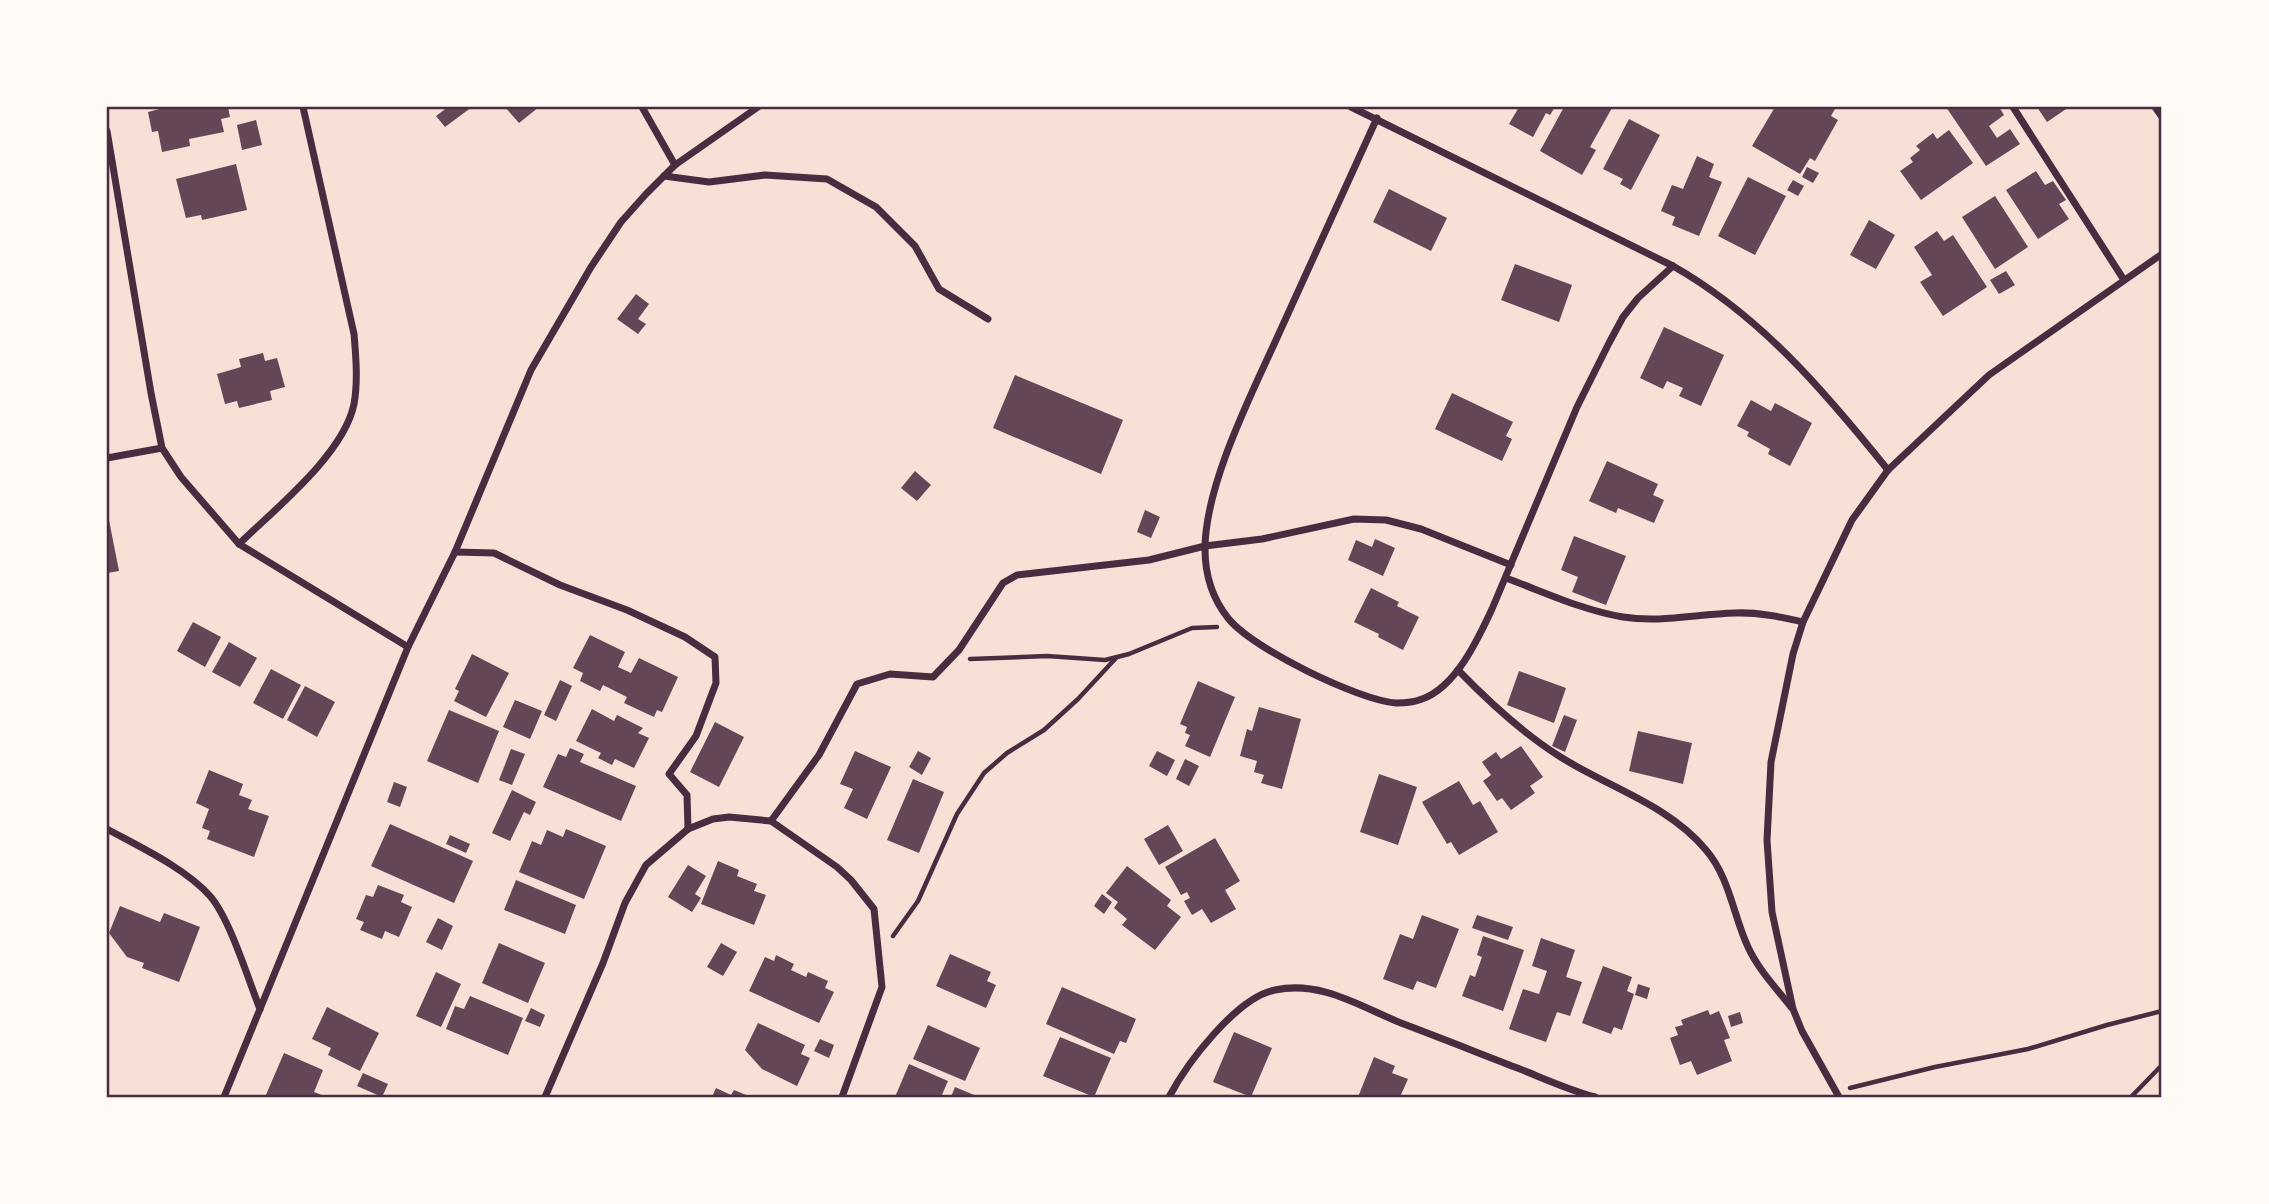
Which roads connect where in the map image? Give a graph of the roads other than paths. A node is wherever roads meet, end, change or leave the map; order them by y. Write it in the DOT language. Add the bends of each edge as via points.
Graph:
graph roads {
  1 [pos="303,107"];
  2 [pos="642,107"];
  3 [pos="758,107"];
  4 [pos="2013,107"];
  5 [pos="2155,107"];
  6 [pos="1356,108"];
  7 [pos="2162,117"];
  8 [pos="1377,118"];
  9 [pos="107,131"];
  10 [pos="675,165"];
  11 [pos="110,174"];
  12 [pos="664,176"];
  13 [pos="2162,254"];
  14 [pos="1673,266"];
  15 [pos="2124,280"];
  16 [pos="988,319"];
  17 [pos="162,448"];
  18 [pos="107,458"];
  19 [pos="1888,470"];
  20 [pos="239,544"];
  21 [pos="1205,546"];
  22 [pos="455,552"];
  23 [pos="1511,565"];
  24 [pos="1506,578"];
  25 [pos="1803,622"];
  26 [pos="408,647"];
  27 [pos="1458,670"];
  28 [pos="771,821"];
  29 [pos="107,829"];
  30 [pos="688,829"];
  31 [pos="1793,1009"];
  32 [pos="260,1010"];
  33 [pos="1837,1094"];
  34 [pos="224,1097"];
  35 [pos="545,1097"];
  36 [pos="842,1097"];
  37 [pos="1169,1097"];
  38 [pos="1595,1097"];
  1 -- 20 [label="street" via="354,334 354,405 325,459"];
  2 -- 10 [label="street"];
  3 -- 10 [label="street"];
  4 -- 15 [label="street"];
  5 -- 7 [label="street"];
  6 -- 8 [label="street"];
  8 -- 14 [label="street"];
  8 -- 21 [label="street" via="1243,412 1219,479"];
  9 -- 11 [label="street"];
  10 -- 12 [label="street"];
  11 -- 17 [label="street"];
  12 -- 16 [label="street" via="709,182 765,175 827,179 876,207 915,246 939,289"];
  12 -- 22 [label="street" via="614,233 531,370"];
  13 -- 15 [label="street"];
  14 -- 19 [label="street" via="1735,307 1788,355"];
  14 -- 23 [label="street" via="1623,317 1572,419"];
  15 -- 19 [label="street" via="1989,374"];
  17 -- 18 [label="street"];
  17 -- 20 [label="street"];
  19 -- 25 [label="street" via="1852,520"];
  20 -- 26 [label="street"];
  21 -- 23 [label="street" via="1354,519 1386,520"];
  21 -- 27 [label="street" via="1212,591 1238,629 1339,685 1397,703 1422,699"];
  21 -- 28 [label="street" via="1149,560 1013,576 933,677 890,674 857,684 819,755"];
  22 -- 26 [label="street"];
  22 -- 30 [label="street" via="494,553 685,637 715,657 716,683 696,736 669,774 687,795"];
  23 -- 24 [label="street"];
  24 -- 25 [label="street" via="1622,617 1657,620 1737,613"];
  24 -- 27 [label="street"];
  25 -- 31 [label="street" via="1771,762 1768,840 1772,912"];
  26 -- 32 [label="street"];
  27 -- 31 [label="street" via="1499,711 1560,757 1626,790 1688,831 1707,850 1720,870 1752,955"];
  28 -- 30 [label="street" via="729,817"];
  28 -- 36 [label="street" via="837,867 874,909 882,987"];
  29 -- 32 [label="street" via="188,877 212,899"];
  30 -- 35 [label="street" via="652,858 625,903"];
  31 -- 33 [label="street"];
  32 -- 34 [label="street"];
  37 -- 38 [label="street" via="1222,1026 1250,1000 1275,990 1300,988 1340,995"];
}
